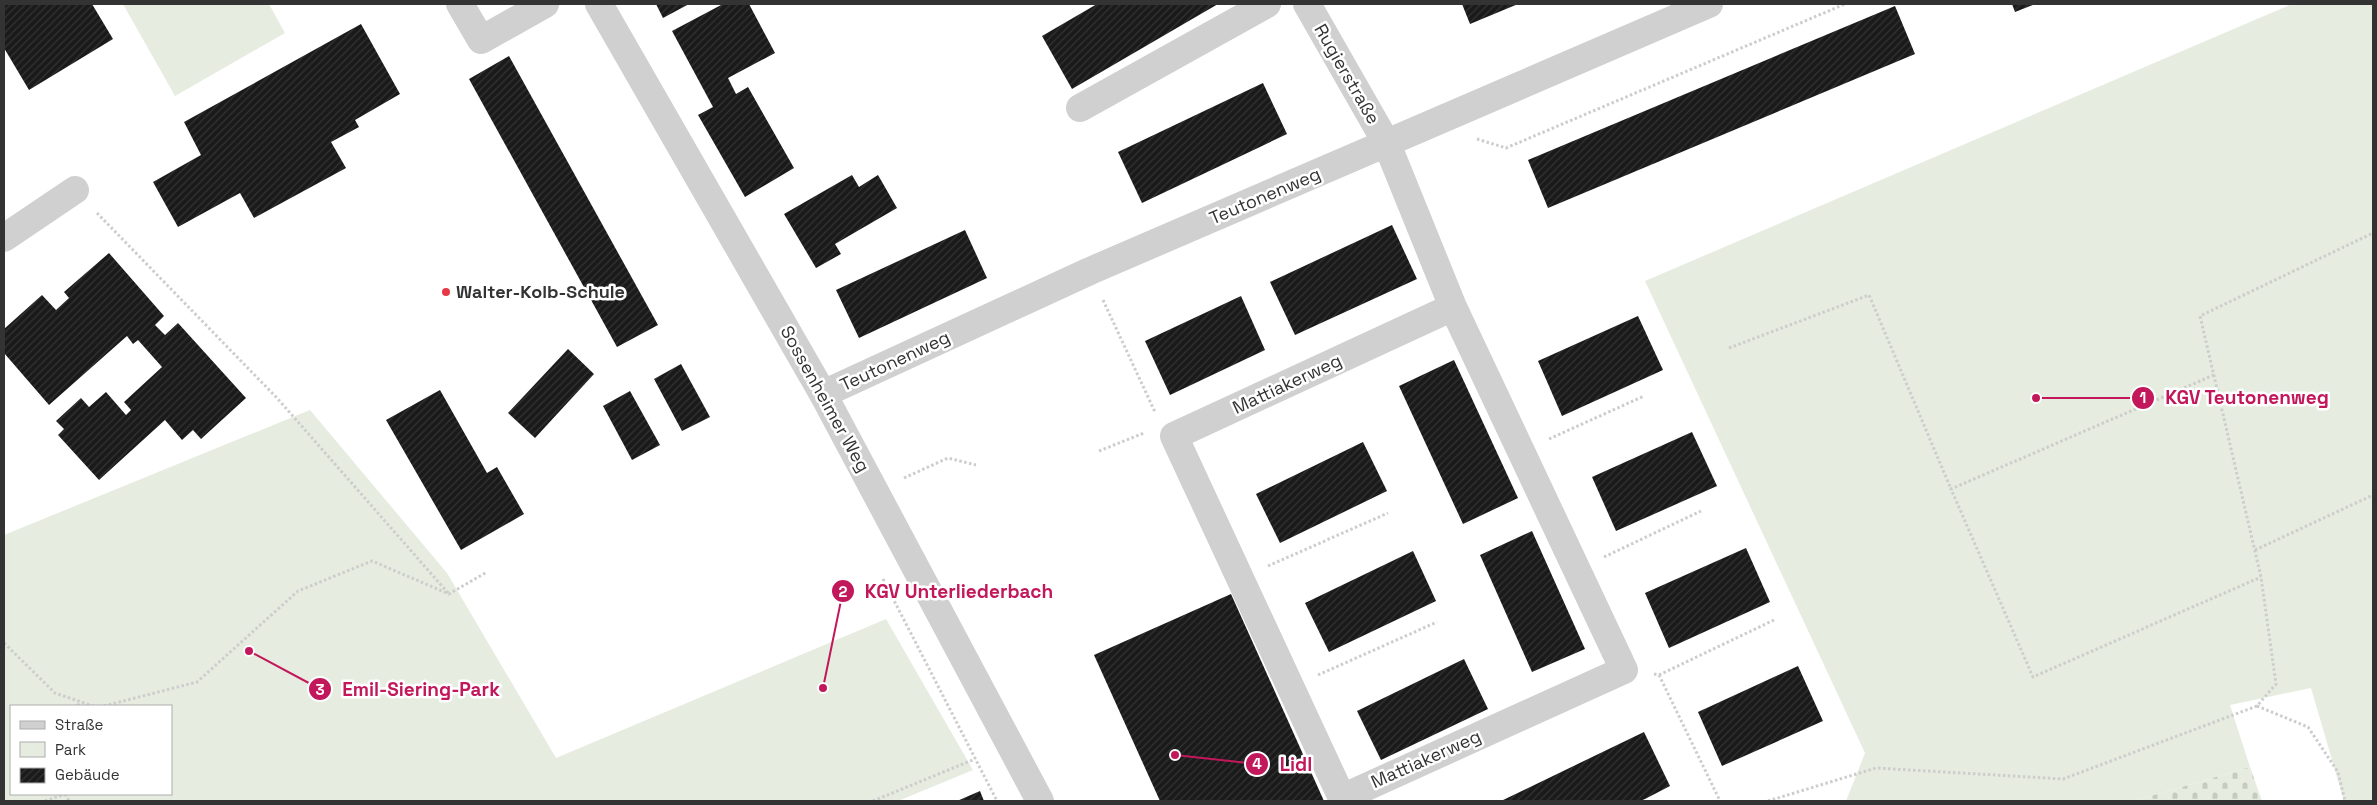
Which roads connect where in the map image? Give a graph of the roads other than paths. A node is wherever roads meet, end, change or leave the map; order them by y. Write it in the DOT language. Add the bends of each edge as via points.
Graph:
graph roads {
  1 [pos="460,4"];
  2 [pos="546,4"];
  3 [pos="598,4"];
  4 [pos="1268,4"];
  5 [pos="1307,4"];
  6 [pos="1709,4"];
  7 [pos="1080,108"];
  8 [pos="1387,144"];
  9 [pos="74,190"];
  10 [pos="4,238"];
  11 [pos="1453,307"];
  12 [pos="823,394"];
  13 [pos="1040,801"];
  1 -- 2 [label="street" via="481,40"];
  3 -- 12 [label="street, Sossenheimer Weg"];
  4 -- 7 [label="street"];
  5 -- 8 [label="street, Rugierstraße"];
  6 -- 8 [label="street, Teutonenweg"];
  8 -- 11 [label="street"];
  8 -- 12 [label="street, Teutonenweg" via="1090,271"];
  9 -- 10 [label="street"];
  11 -- 11 [label="street, Mattiakerweg" via="1174,436 1342,798 1624,670"];
  12 -- 13 [label="street, Sossenheimer Weg"];
}
